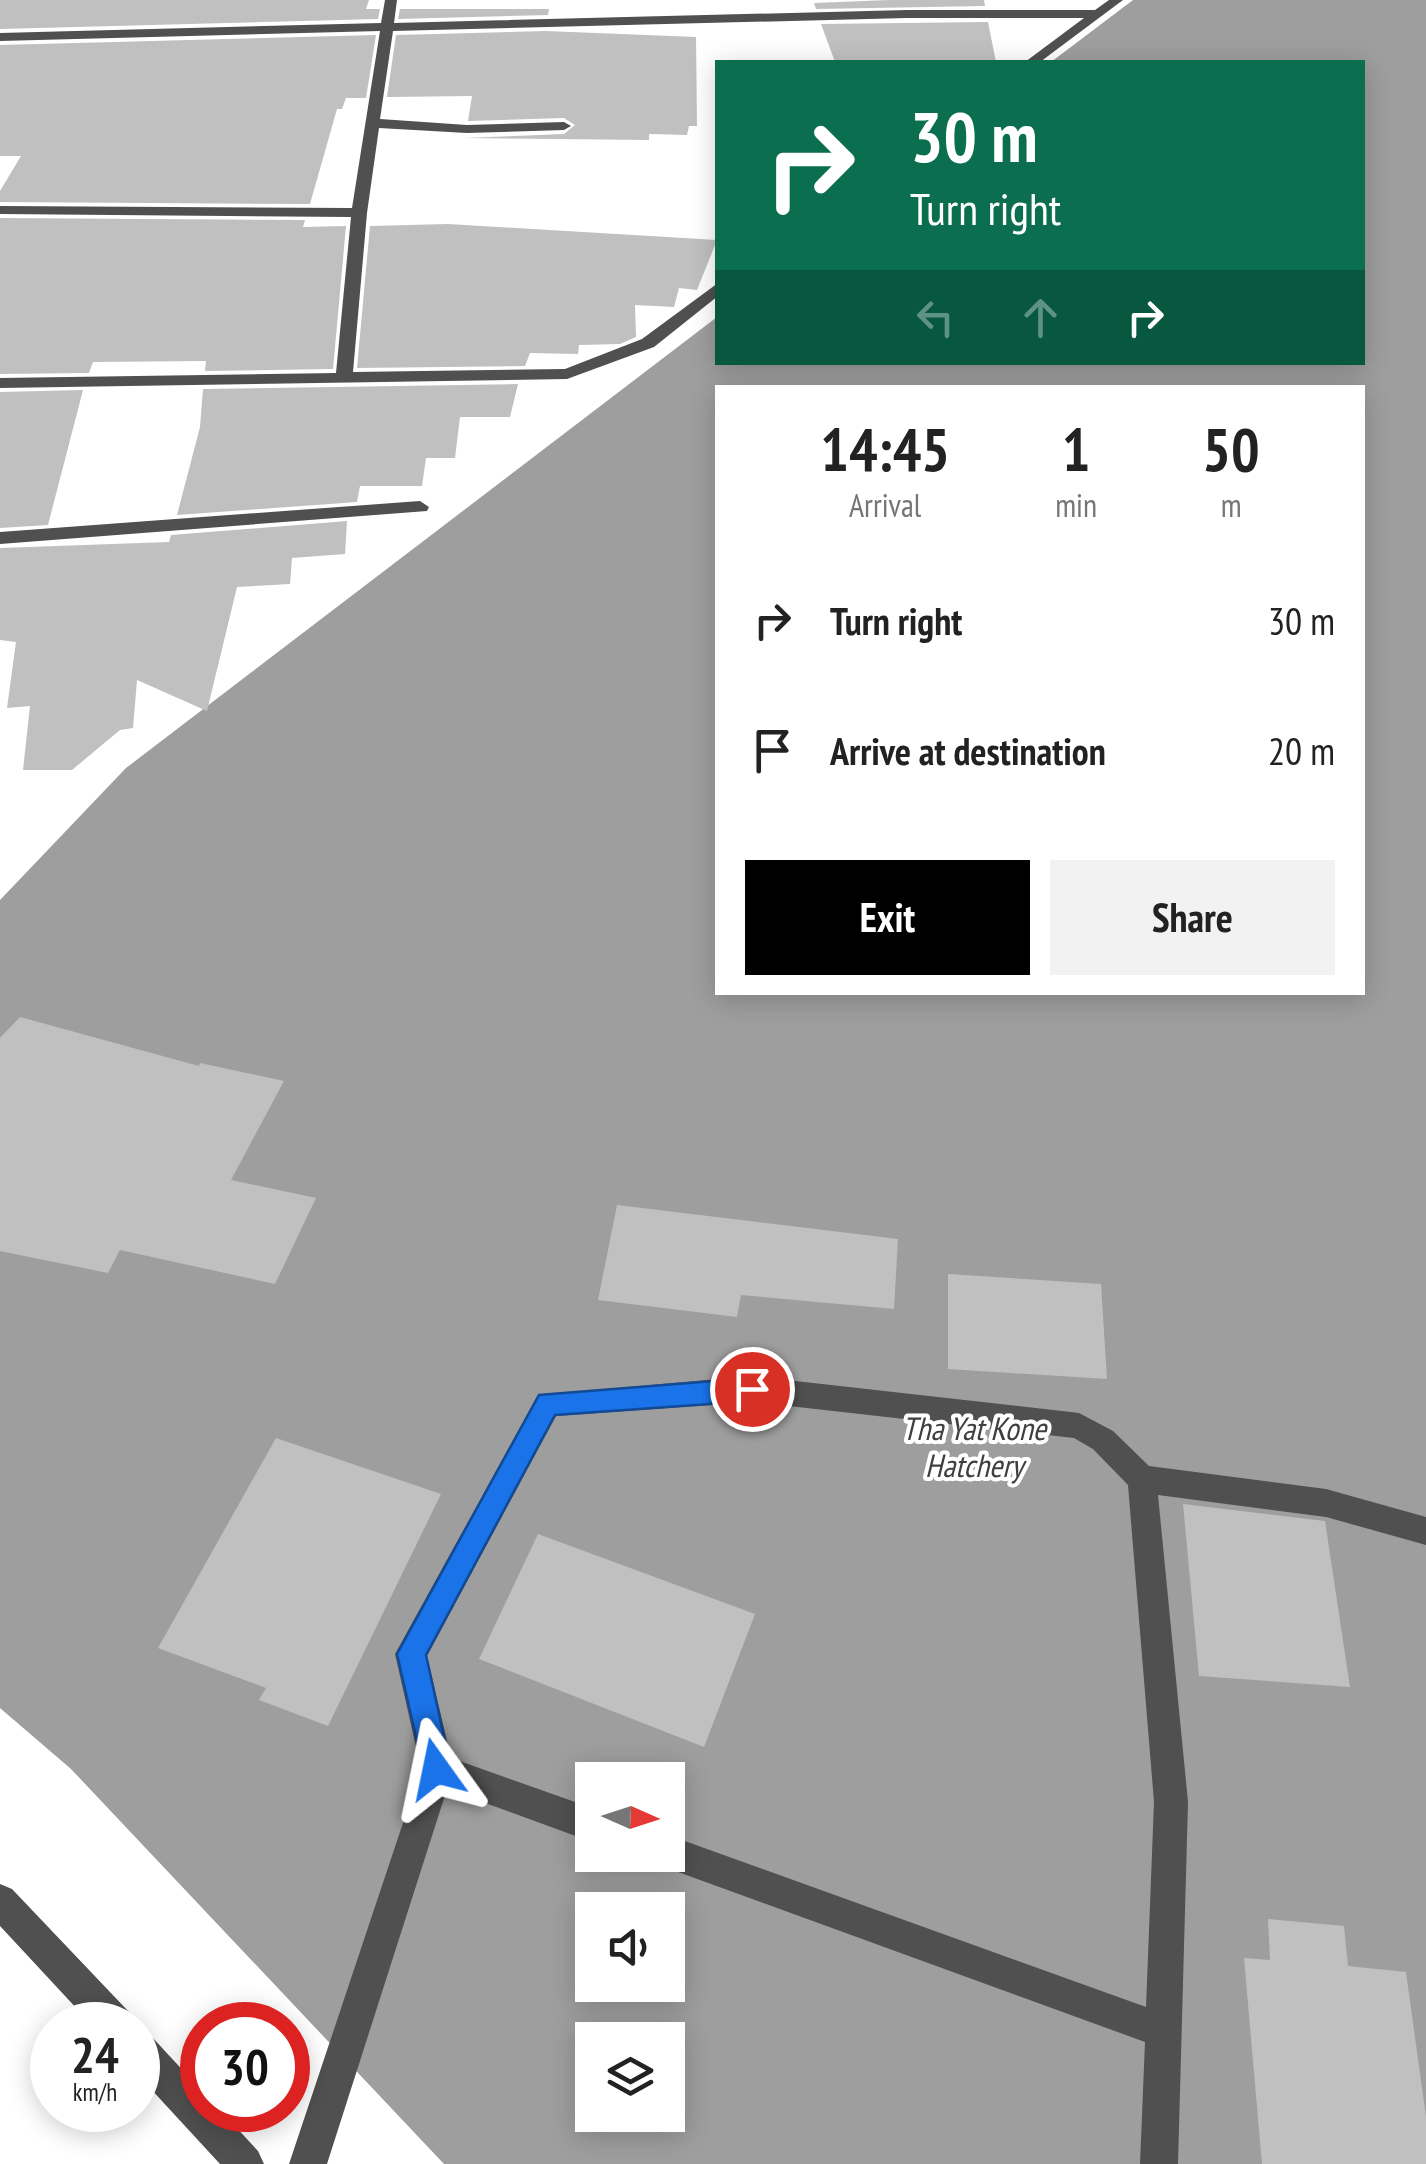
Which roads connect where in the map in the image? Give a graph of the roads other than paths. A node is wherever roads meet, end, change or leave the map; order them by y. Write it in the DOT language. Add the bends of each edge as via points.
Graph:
graph roads {
  1 [pos="391,0"];
  2 [pos="1117,0"];
  3 [pos="904,7"];
  4 [pos="1098,14"];
  5 [pos="387,30"];
  6 [pos="0,37"];
  7 [pos="1035,60"];
  8 [pos="372,122"];
  9 [pos="564,126"];
  10 [pos="0,210"];
  11 [pos="358,212"];
  12 [pos="715,290"];
  13 [pos="344,377"];
  14 [pos="0,383"];
  15 [pos="420,507"];
  16 [pos="0,538"];
  17 [pos="1142,1480"];
  18 [pos="1426,1531"];
  19 [pos="436,1769"];
  20 [pos="575,1819"];
  21 [pos="685,1858"];
  22 [pos="0,1901"];
  23 [pos="94,2002"];
  24 [pos="1161,2030"];
  25 [pos="160,2072"];
  26 [pos="245,2164"];
  27 [pos="308,2164"];
  28 [pos="1159,2164"];
  1 -- 5 [label="street"];
  2 -- 4 [label="street"];
  3 -- 4 [label="street"];
  3 -- 5 [label="street"];
  4 -- 7 [label="street"];
  5 -- 6 [label="street"];
  5 -- 8 [label="street"];
  8 -- 9 [label="street" via="467,129"];
  8 -- 11 [label="street"];
  10 -- 11 [label="street"];
  11 -- 13 [label="street"];
  12 -- 13 [label="street" via="648,344 567,374"];
  13 -- 14 [label="street"];
  15 -- 16 [label="street"];
  17 -- 18 [label="street" via="1326,1502"];
  17 -- 19 [label="street" via="1079,1426 752,1389 548,1404 411,1654"];
  17 -- 24 [label="street" via="1171,1802"];
  19 -- 20 [label="street"];
  19 -- 27 [label="street"];
  21 -- 24 [label="street"];
  22 -- 23 [label="street"];
  24 -- 28 [label="street"];
  25 -- 26 [label="street"];
}
